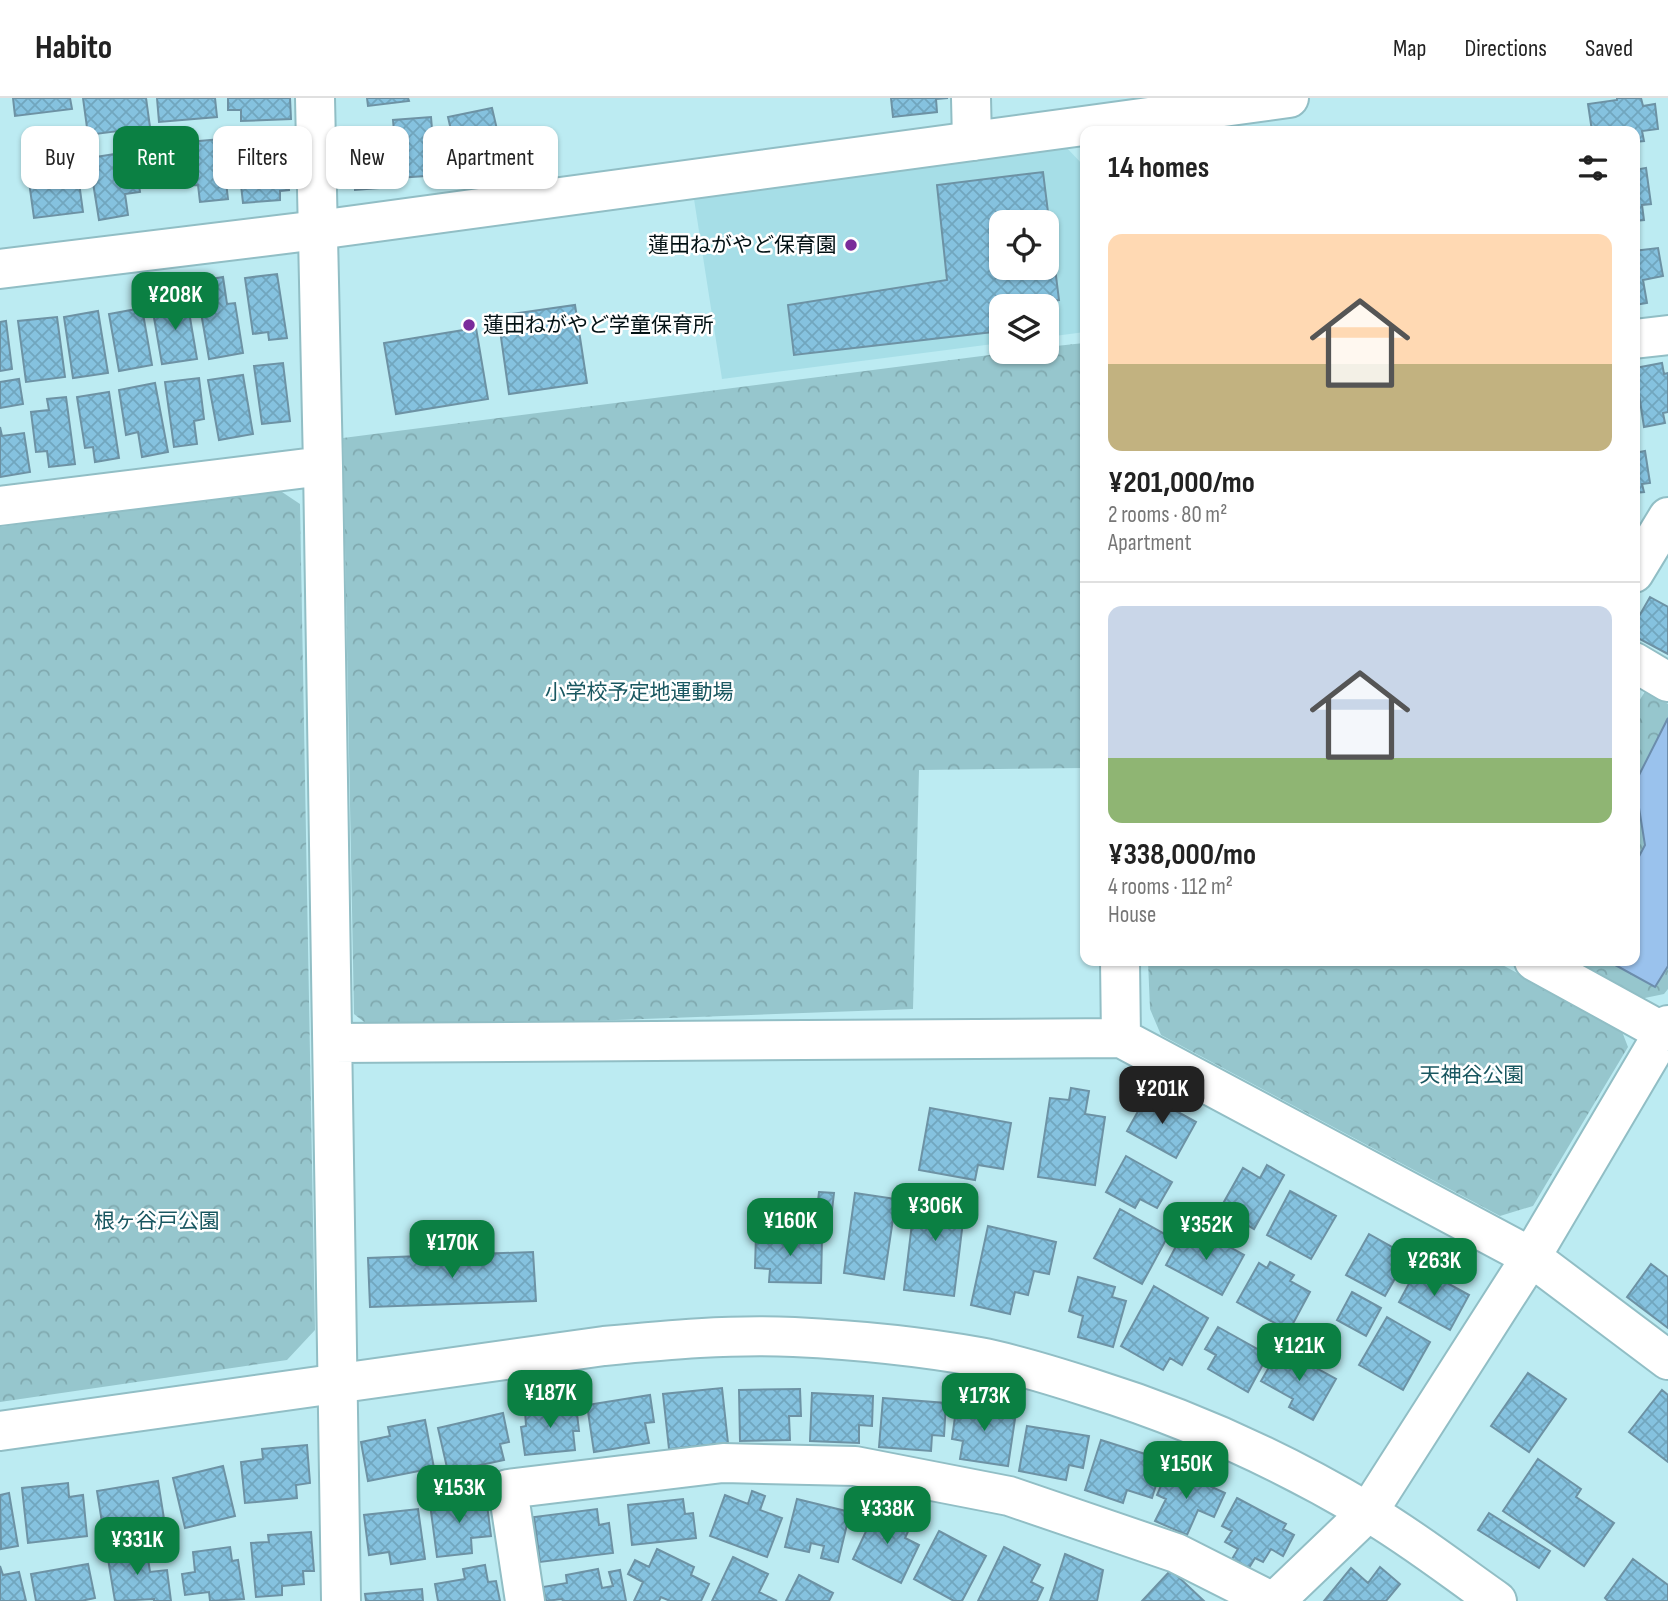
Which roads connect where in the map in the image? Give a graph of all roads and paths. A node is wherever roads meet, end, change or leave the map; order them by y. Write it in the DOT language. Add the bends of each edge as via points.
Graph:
graph roads {
  1 [pos="316,98"];
  2 [pos="971,98"];
  3 [pos="1289,98"];
  4 [pos="1116,126"];
  5 [pos="1080,130"];
  6 [pos="972,141"];
  7 [pos="318,230"];
  8 [pos="0,269"];
  9 [pos="1668,335"];
  10 [pos="1640,338"];
  11 [pos="323,466"];
  12 [pos="0,506"];
  13 [pos="1668,517"];
  14 [pos="1640,563"];
  15 [pos="1120,966"];
  16 [pos="1544,966"];
  17 [pos="1666,1028"];
  18 [pos="1121,1038"];
  19 [pos="333,1043"];
  20 [pos="1531,1257"];
  21 [pos="1668,1360"];
  22 [pos="338,1384"];
  23 [pos="0,1431"];
  24 [pos="1368,1511"];
  25 [pos="341,1601"];
  26 [pos="525,1601"];
  27 [pos="1273,1601"];
  28 [pos="1497,1601"];
  1 -- 7 [label="street"];
  2 -- 6 [label="street"];
  3 -- 4 [label="street"];
  5 -- 6 [label="street"];
  6 -- 7 [label="street"];
  7 -- 8 [label="street"];
  7 -- 11 [label="street"];
  9 -- 10 [label="street"];
  11 -- 12 [label="street"];
  11 -- 19 [label="street"];
  13 -- 14 [label="street"];
  15 -- 18 [label="street"];
  16 -- 17 [label="street"];
  17 -- 20 [label="street"];
  18 -- 19 [label="street"];
  18 -- 20 [label="street"];
  19 -- 22 [label="street"];
  20 -- 21 [label="street"];
  20 -- 24 [label="street"];
  22 -- 23 [label="street"];
  22 -- 24 [label="street" via="604,1346 696,1338 792,1336 887,1343 981,1357 1142,1404 1220,1434"];
  22 -- 25 [label="street"];
  24 -- 27 [label="street"];
  24 -- 28 [label="street"];
  26 -- 27 [label="street" via="508,1489 723,1463 855,1466 1009,1496 1176,1553"];
}
